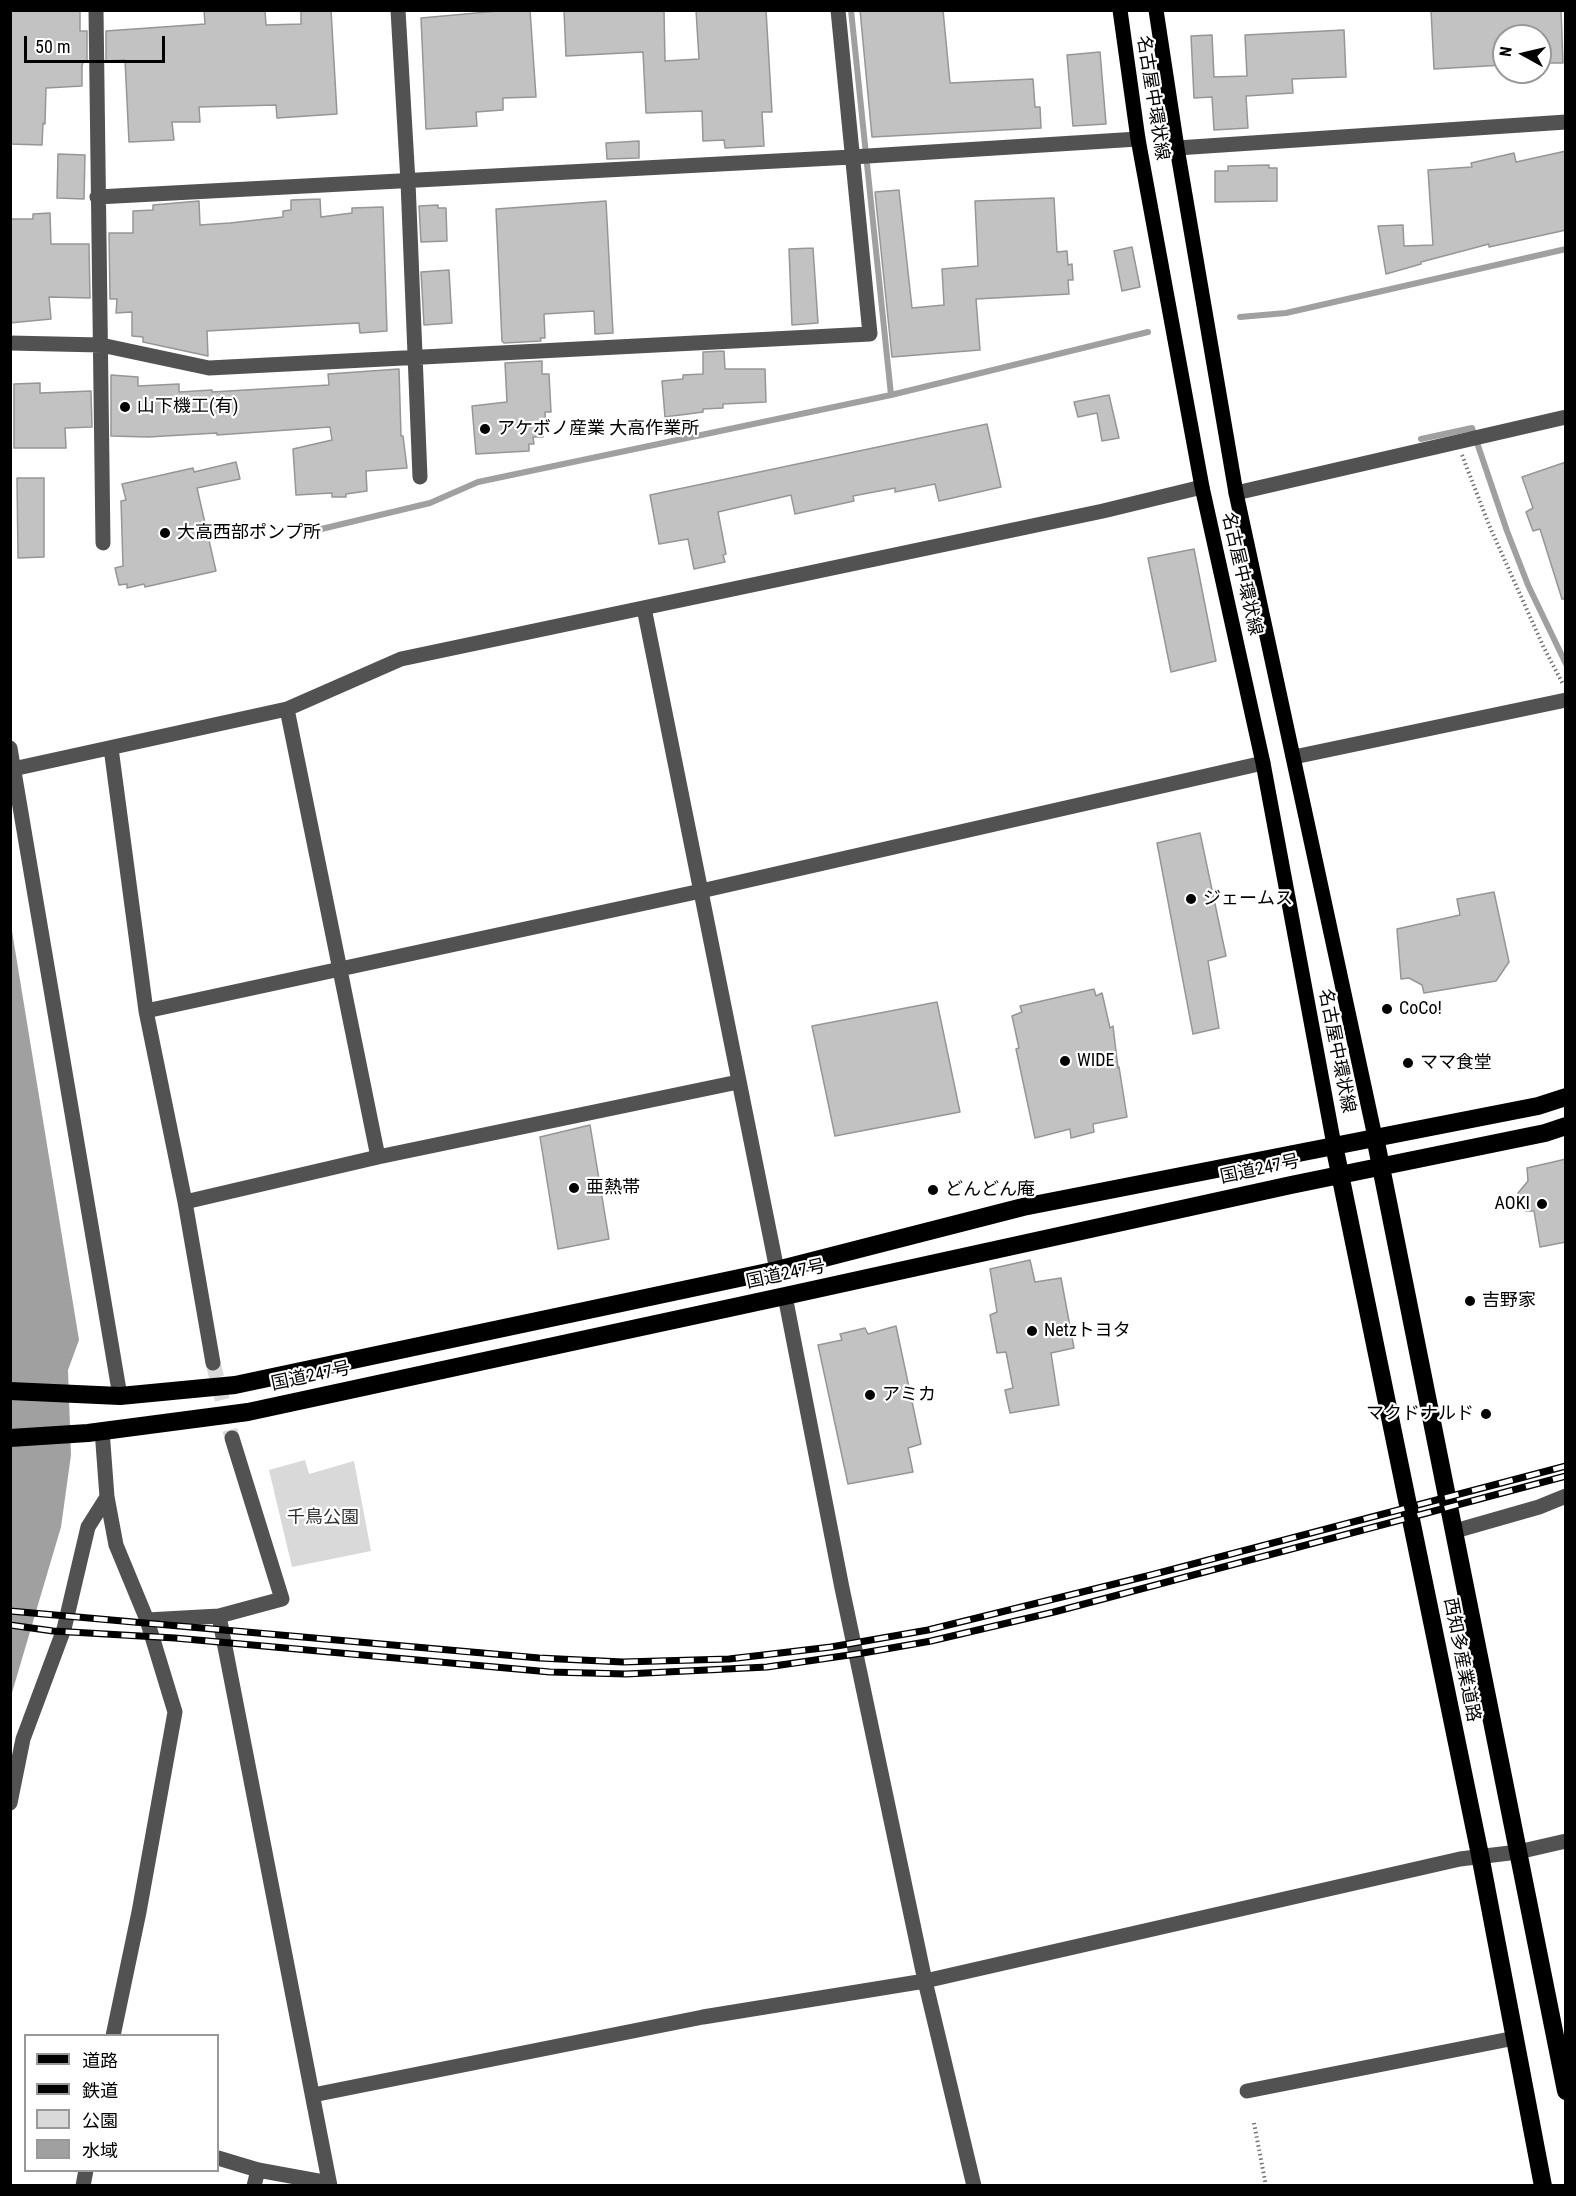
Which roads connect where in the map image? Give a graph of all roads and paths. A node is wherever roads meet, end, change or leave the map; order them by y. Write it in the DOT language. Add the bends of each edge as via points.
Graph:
graph roads {
  1 [pos="96,10"];
  2 [pos="398,10"];
  3 [pos="838,10"];
  4 [pos="1120,10"];
  5 [pos="1156,10"];
  6 [pos="1566,122"];
  7 [pos="1138,139"];
  8 [pos="1177,147"];
  9 [pos="862,156"];
  10 [pos="408,182"];
  11 [pos="97,197"];
  12 [pos="10,343"];
  13 [pos="101,345"];
  14 [pos="416,357"];
  15 [pos="1566,417"];
  16 [pos="1458,442"];
  17 [pos="420,477"];
  18 [pos="1202,488"];
  19 [pos="1236,493"];
  20 [pos="103,543"];
  21 [pos="644,608"];
  22 [pos="1565,700"];
  23 [pos="287,709"];
  24 [pos="10,748"];
  25 [pos="111,748"];
  26 [pos="1294,757"];
  27 [pos="1263,763"];
  28 [pos="14,769"];
  29 [pos="701,891"];
  30 [pos="341,969"];
  31 [pos="146,1011"];
  32 [pos="738,1082"];
  33 [pos="1566,1097"];
  34 [pos="1566,1126"];
  35 [pos="1375,1137"];
  36 [pos="1334,1145"];
  37 [pos="378,1157"];
  38 [pos="1382,1167"];
  39 [pos="1341,1175"];
  40 [pos="185,1202"];
  41 [pos="777,1270"];
  42 [pos="785,1296"];
  43 [pos="213,1363"];
  44 [pos="10,1391"];
  45 [pos="120,1396"];
  46 [pos="95,1431"];
  47 [pos="10,1438"];
  48 [pos="232,1438"];
  49 [pos="1566,1496"];
  50 [pos="107,1497"];
  51 [pos="1455,1531"];
  52 [pos="219,1616"];
  53 [pos="147,1620"];
  54 [pos="10,1803"];
  55 [pos="1566,1840"];
  56 [pos="1518,1852"];
  57 [pos="1480,1855"];
  58 [pos="925,1980"];
  59 [pos="113,2034"];
  60 [pos="1515,2038"];
  61 [pos="1247,2091"];
  62 [pos="1566,2091"];
  63 [pos="313,2095"];
  64 [pos="1254,2123"];
  65 [pos="219,2158"];
  66 [pos="258,2170"];
  67 [pos="330,2184"];
  68 [pos="254,2186"];
  69 [pos="974,2186"];
  70 [pos="1266,2186"];
  71 [pos="1543,2186"];
  1 -- 11 [label="street"];
  2 -- 10 [label="street"];
  3 -- 9 [label="street"];
  4 -- 7 [label="main road, 名古屋中環状線"];
  5 -- 8 [label="main road, 名古屋中環状線"];
  6 -- 8 [label="street"];
  7 -- 9 [label="street"];
  7 -- 18 [label="main road, 名古屋中環状線"];
  8 -- 19 [label="main road, 名古屋中環状線"];
  9 -- 10 [label="street"];
  9 -- 14 [label="street" via="870,334"];
  10 -- 11 [label="street"];
  10 -- 14 [label="street"];
  11 -- 13 [label="street"];
  12 -- 13 [label="street"];
  13 -- 14 [label="street" via="209,368"];
  13 -- 20 [label="street"];
  14 -- 17 [label="street"];
  15 -- 16 [label="street"];
  16 -- 19 [label="street"];
  16 -- 22 [label="path" via="1494,535 1563,683"];
  18 -- 21 [label="street"];
  18 -- 27 [label="main road, 名古屋中環状線"];
  19 -- 26 [label="main road, 名古屋中環状線"];
  21 -- 23 [label="street" via="401,659"];
  21 -- 29 [label="street"];
  22 -- 26 [label="street"];
  23 -- 25 [label="street"];
  23 -- 30 [label="street"];
  24 -- 28 [label="street"];
  25 -- 28 [label="street"];
  25 -- 31 [label="street"];
  26 -- 35 [label="main road, 名古屋中環状線"];
  27 -- 29 [label="street"];
  27 -- 36 [label="main road, 名古屋中環状線"];
  28 -- 45 [label="street"];
  29 -- 30 [label="street"];
  29 -- 32 [label="street"];
  30 -- 31 [label="street"];
  30 -- 37 [label="street"];
  31 -- 40 [label="street"];
  32 -- 37 [label="street"];
  32 -- 41 [label="street"];
  33 -- 35 [label="highway, 国道247号" via="1538,1106"];
  34 -- 38 [label="highway, 国道247号"];
  35 -- 36 [label="highway, 国道247号"];
  35 -- 38 [label="highway, 西知多産業道路"];
  36 -- 39 [label="highway, 西知多産業道路"];
  36 -- 41 [label="highway, 国道247号" via="1023,1207"];
  37 -- 40 [label="street"];
  38 -- 39 [label="highway, 国道247号"];
  38 -- 51 [label="highway, 西知多産業道路"];
  39 -- 42 [label="highway, 国道247号"];
  39 -- 57 [label="highway, 西知多産業道路"];
  40 -- 43 [label="street"];
  41 -- 45 [label="highway, 国道247号" via="235,1385"];
  42 -- 46 [label="highway, 国道247号" via="248,1412"];
  42 -- 58 [label="street"];
  44 -- 45 [label="highway, 国道247号"];
  46 -- 47 [label="highway, 国道247号"];
  46 -- 50 [label="street"];
  48 -- 52 [label="street" via="282,1599"];
  49 -- 51 [label="street"];
  50 -- 53 [label="street" via="116,1545"];
  50 -- 54 [label="street" via="88,1527 64,1629 23,1739"];
  51 -- 56 [label="highway, 西知多産業道路"];
  52 -- 53 [label="street"];
  52 -- 63 [label="street"];
  53 -- 59 [label="street" via="175,1712"];
  55 -- 56 [label="street"];
  56 -- 57 [label="street"];
  56 -- 62 [label="highway, 西知多産業道路"];
  57 -- 58 [label="street"];
  57 -- 60 [label="highway, 西知多産業道路"];
  58 -- 63 [label="street" via="703,2017"];
  58 -- 69 [label="street"];
  60 -- 61 [label="street"];
  60 -- 71 [label="highway, 西知多産業道路"];
  63 -- 67 [label="street"];
  64 -- 70 [label="path"];
  65 -- 66 [label="street"];
  66 -- 67 [label="street"];
  66 -- 68 [label="street"];
}
